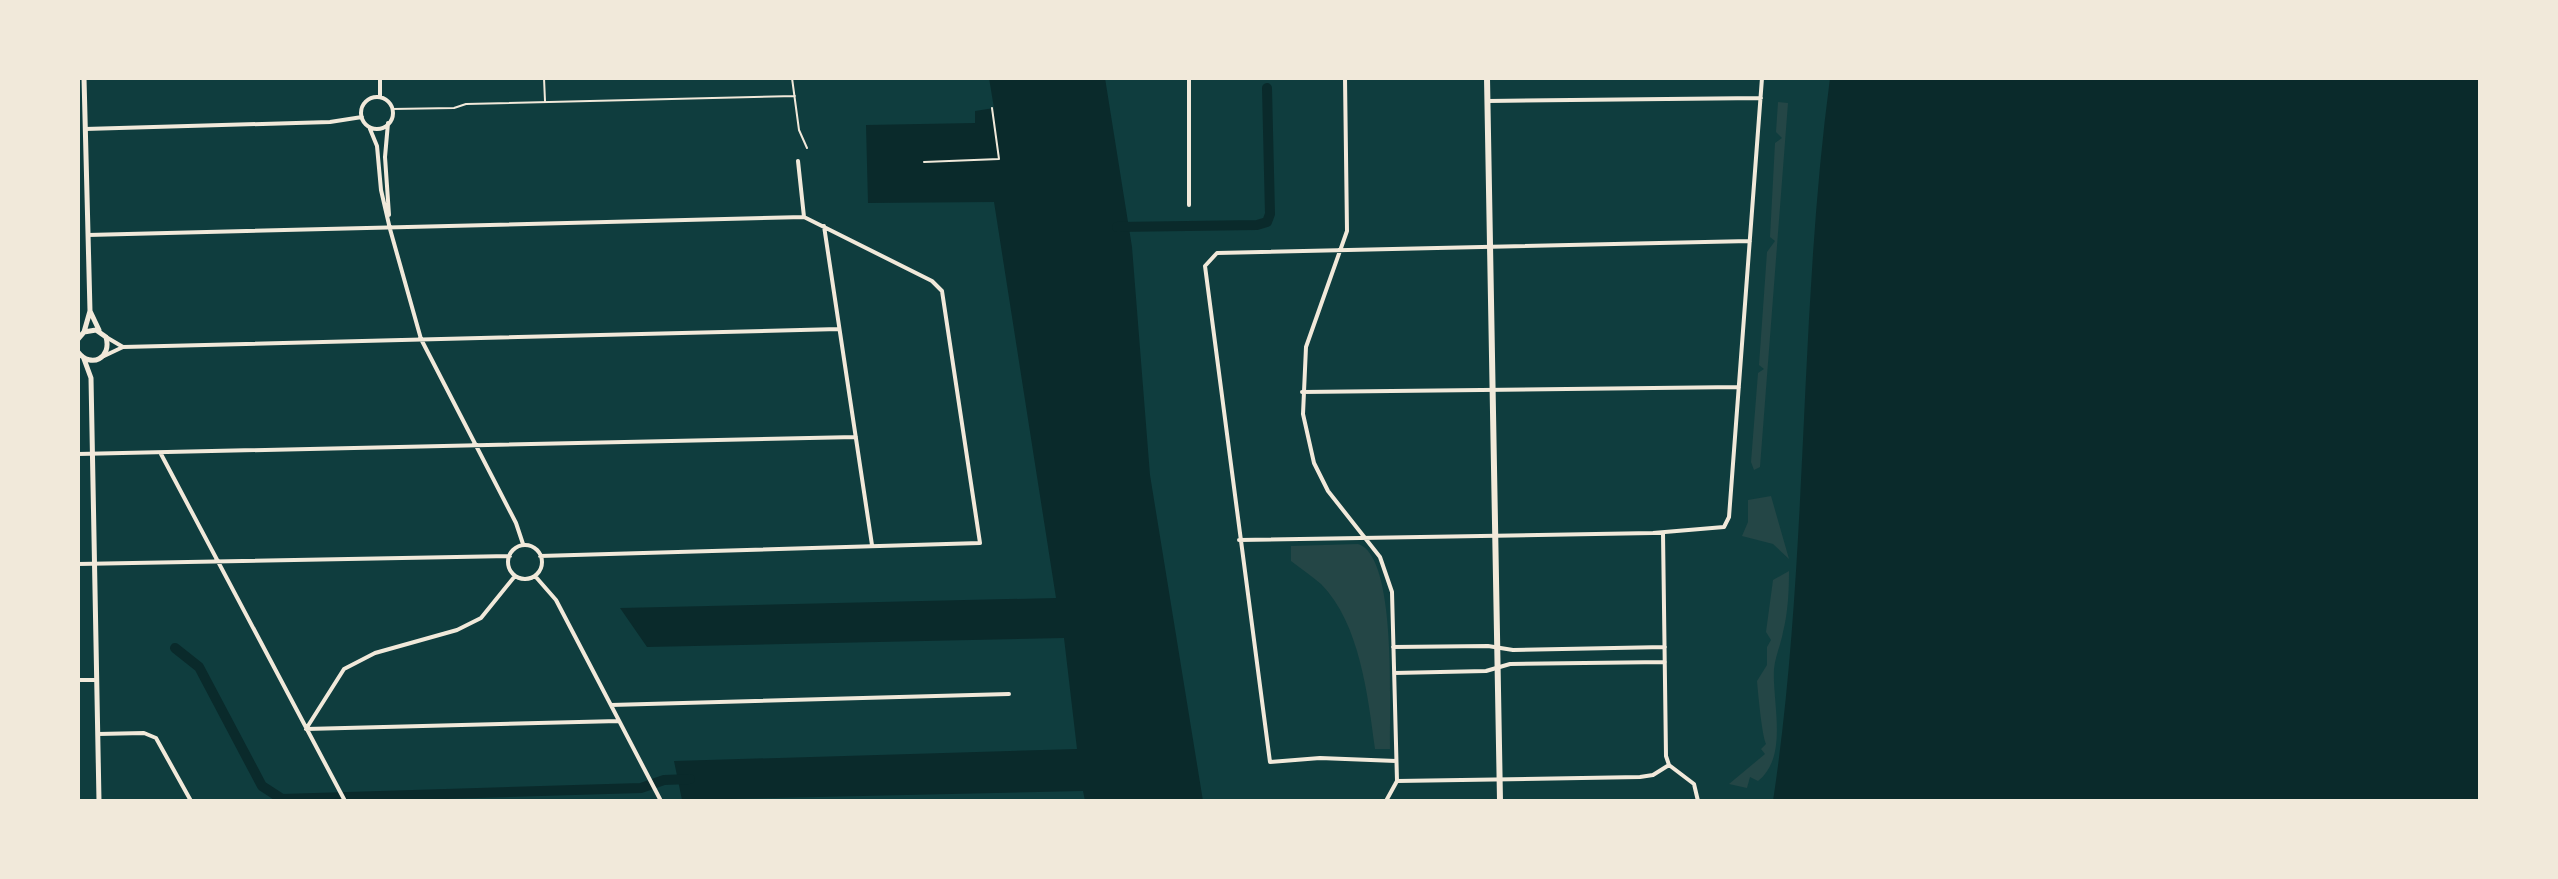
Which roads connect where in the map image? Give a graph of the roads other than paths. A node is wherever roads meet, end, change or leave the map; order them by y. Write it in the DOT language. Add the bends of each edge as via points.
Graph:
graph roads {
  1 [pos="84,78"];
  2 [pos="380,78"];
  3 [pos="544,78"];
  4 [pos="792,78"];
  5 [pos="1189,78"];
  6 [pos="1223,78"];
  7 [pos="1345,78"];
  8 [pos="1487,78"];
  9 [pos="1762,78"];
  10 [pos="380,96"];
  11 [pos="795,96"];
  12 [pos="1761,98"];
  13 [pos="1488,101"];
  14 [pos="545,102"];
  15 [pos="392,109"];
  16 [pos="362,117"];
  17 [pos="388,123"];
  18 [pos="85,129"];
  19 [pos="370,129"];
  20 [pos="807,148"];
  21 [pos="798,161"];
  22 [pos="1189,205"];
  23 [pos="804,217"];
  24 [pos="824,226"];
  25 [pos="390,229"];
  26 [pos="88,235"];
  27 [pos="1750,241"];
  28 [pos="1489,245"];
  29 [pos="1344,249"];
  30 [pos="90,311"];
  31 [pos="839,329"];
  32 [pos="99,331"];
  33 [pos="80,335"];
  34 [pos="106,337"];
  35 [pos="421,339"];
  36 [pos="123,347"];
  37 [pos="80,355"];
  38 [pos="104,356"];
  39 [pos="98,360"];
  40 [pos="91,378"];
  41 [pos="1739,387"];
  42 [pos="1493,389"];
  43 [pos="1302,392"];
  44 [pos="856,437"];
  45 [pos="475,446"];
  46 [pos="78,454"];
  47 [pos="161,454"];
  48 [pos="92,455"];
  49 [pos="1663,532"];
  50 [pos="1496,536"];
  51 [pos="1366,538"];
  52 [pos="1239,540"];
  53 [pos="523,544"];
  54 [pos="872,545"];
  55 [pos="510,556"];
  56 [pos="540,556"];
  57 [pos="219,562"];
  58 [pos="78,564"];
  59 [pos="94,564"];
  60 [pos="515,576"];
  61 [pos="535,576"];
  62 [pos="1393,647"];
  63 [pos="1497,647"];
  64 [pos="1665,647"];
  65 [pos="1665,662"];
  66 [pos="1498,668"];
  67 [pos="1394,673"];
  68 [pos="78,680"];
  69 [pos="97,680"];
  70 [pos="1009,694"];
  71 [pos="611,705"];
  72 [pos="619,721"];
  73 [pos="306,729"];
  74 [pos="98,734"];
  75 [pos="1396,761"];
  76 [pos="1669,765"];
  77 [pos="1500,780"];
  78 [pos="1397,781"];
  79 [pos="99,801"];
  80 [pos="191,801"];
  81 [pos="345,801"];
  82 [pos="661,801"];
  83 [pos="1386,801"];
  84 [pos="1500,801"];
  85 [pos="1698,801"];
  1 -- 18 [label="street"];
  2 -- 10 [label="street"];
  3 -- 14 [label="lane"];
  4 -- 11 [label="lane"];
  5 -- 6 [label="street"];
  5 -- 22 [label="street"];
  7 -- 29 [label="street"];
  8 -- 13 [label="main road"];
  9 -- 12 [label="street"];
  10 -- 15 [label="street"];
  10 -- 16 [label="street" via="366,105"];
  11 -- 14 [label="lane"];
  11 -- 20 [label="lane"];
  12 -- 13 [label="street"];
  12 -- 27 [label="street"];
  13 -- 28 [label="main road"];
  14 -- 15 [label="lane"];
  15 -- 17 [label="street"];
  16 -- 18 [label="street"];
  16 -- 19 [label="street"];
  17 -- 19 [label="street"];
  17 -- 25 [label="street"];
  18 -- 26 [label="street"];
  19 -- 25 [label="street"];
  21 -- 23 [label="street"];
  23 -- 24 [label="street"];
  23 -- 25 [label="street"];
  24 -- 31 [label="street"];
  24 -- 54 [label="street" via="942,291 980,543"];
  25 -- 26 [label="street"];
  25 -- 35 [label="street"];
  26 -- 30 [label="street"];
  27 -- 28 [label="street"];
  27 -- 41 [label="street"];
  28 -- 29 [label="street"];
  28 -- 42 [label="main road"];
  29 -- 43 [label="street" via="1313,318"];
  29 -- 52 [label="street" via="1217,253 1205,266"];
  30 -- 32 [label="street"];
  30 -- 33 [label="street"];
  31 -- 35 [label="street"];
  31 -- 44 [label="street"];
  32 -- 33 [label="street"];
  32 -- 34 [label="street"];
  34 -- 36 [label="street"];
  34 -- 38 [label="street"];
  35 -- 36 [label="street"];
  35 -- 45 [label="street"];
  36 -- 38 [label="street"];
  37 -- 39 [label="street"];
  37 -- 40 [label="street"];
  38 -- 39 [label="street"];
  39 -- 40 [label="street"];
  40 -- 48 [label="street"];
  41 -- 42 [label="street"];
  41 -- 49 [label="street" via="1724,527"];
  42 -- 43 [label="street"];
  42 -- 50 [label="main road"];
  43 -- 51 [label="street" via="1314,463 1328,491"];
  44 -- 45 [label="street"];
  44 -- 54 [label="street"];
  45 -- 47 [label="street"];
  45 -- 53 [label="street"];
  46 -- 48 [label="street"];
  47 -- 48 [label="street"];
  47 -- 57 [label="street"];
  48 -- 59 [label="street"];
  49 -- 50 [label="street"];
  49 -- 64 [label="street"];
  50 -- 51 [label="street"];
  50 -- 63 [label="main road"];
  51 -- 52 [label="street"];
  51 -- 62 [label="street" via="1380,557 1392,592"];
  52 -- 75 [label="street" via="1270,762"];
  53 -- 55 [label="street"];
  53 -- 56 [label="street" via="533,546"];
  54 -- 56 [label="street"];
  55 -- 57 [label="street"];
  55 -- 60 [label="street"];
  56 -- 61 [label="street"];
  57 -- 59 [label="street"];
  57 -- 73 [label="street"];
  58 -- 59 [label="street"];
  59 -- 69 [label="street"];
  60 -- 61 [label="street"];
  60 -- 73 [label="street" via="481,618 375,653 344,669"];
  61 -- 71 [label="street" via="556,600"];
  62 -- 63 [label="street"];
  62 -- 67 [label="street"];
  63 -- 64 [label="street"];
  63 -- 66 [label="main road"];
  64 -- 65 [label="street"];
  65 -- 66 [label="street"];
  65 -- 76 [label="street"];
  66 -- 67 [label="street"];
  66 -- 77 [label="main road"];
  67 -- 75 [label="street"];
  68 -- 69 [label="street"];
  69 -- 74 [label="street"];
  70 -- 71 [label="street"];
  71 -- 72 [label="street"];
  72 -- 73 [label="street"];
  72 -- 82 [label="street"];
  73 -- 81 [label="street"];
  74 -- 79 [label="street"];
  74 -- 80 [label="street" via="144,733 156,738"];
  75 -- 78 [label="street"];
  76 -- 77 [label="street" via="1640,777"];
  76 -- 85 [label="street" via="1694,784"];
  77 -- 78 [label="street"];
  77 -- 84 [label="main road"];
  78 -- 83 [label="street"];
}
